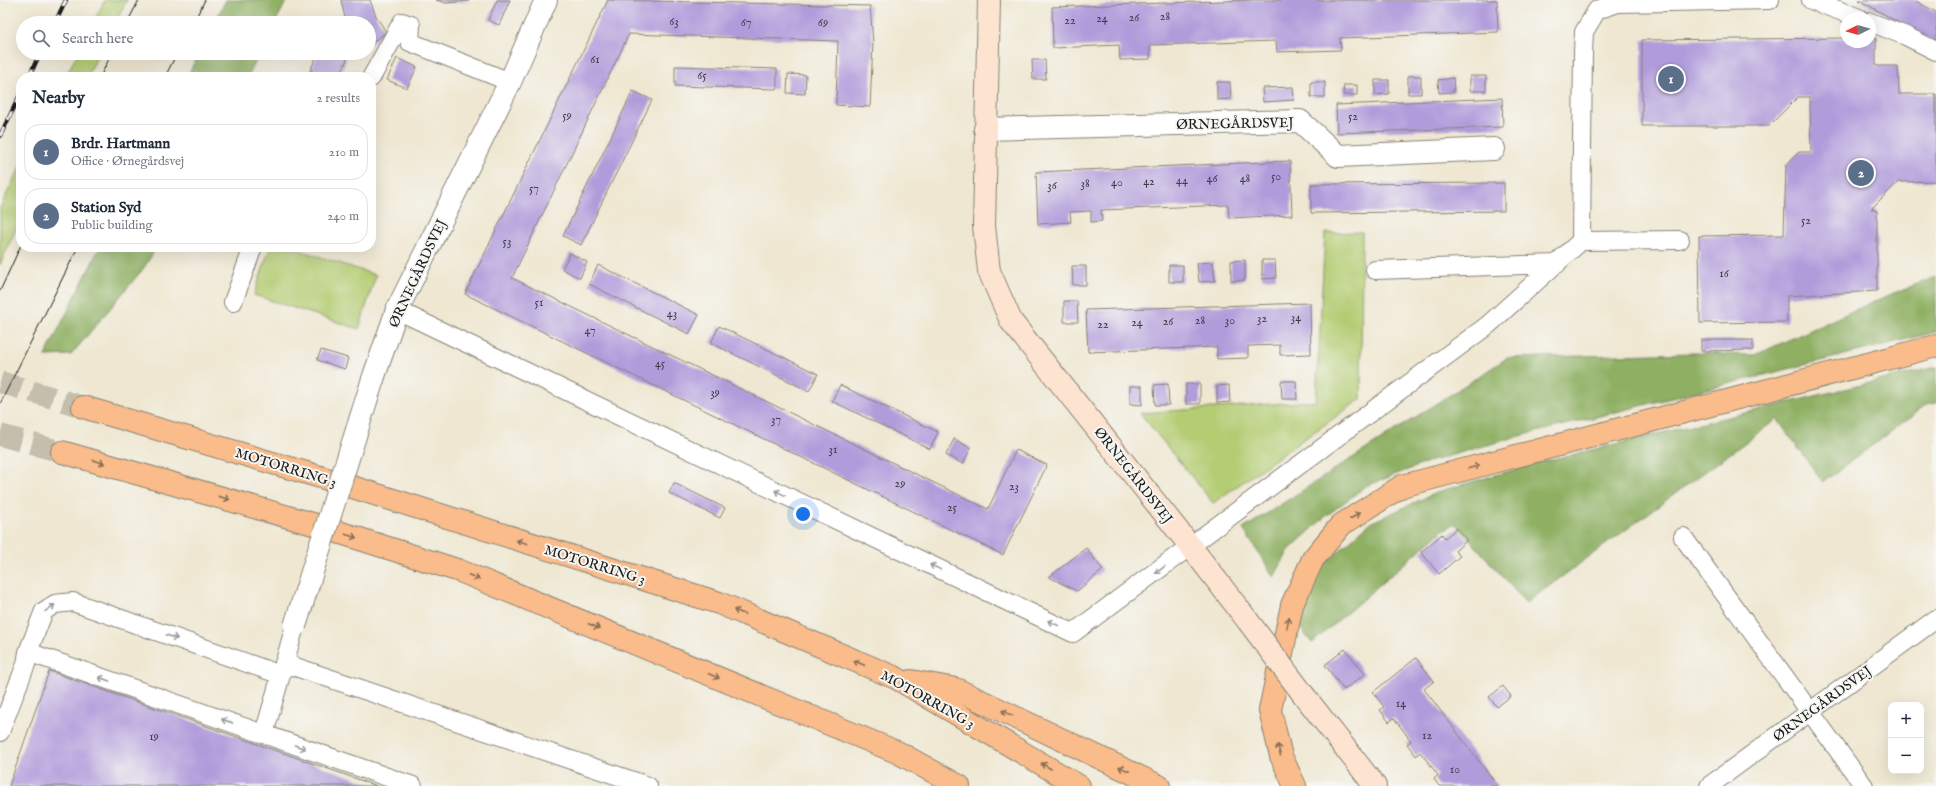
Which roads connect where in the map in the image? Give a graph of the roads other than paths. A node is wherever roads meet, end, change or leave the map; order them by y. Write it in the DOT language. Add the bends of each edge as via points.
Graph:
graph roads {
  1 [pos="546,0"];
  2 [pos="989,0"];
  3 [pos="1770,0"];
  4 [pos="1811,0"];
  5 [pos="1843,12"];
  6 [pos="1876,24"];
  7 [pos="1936,51"];
  8 [pos="374,72"];
  9 [pos="510,82"];
  10 [pos="985,129"];
  11 [pos="1494,149"];
  12 [pos="1680,240"];
  13 [pos="1581,241"];
  14 [pos="251,252"];
  15 [pos="1557,264"];
  16 [pos="1375,270"];
  17 [pos="232,302"];
  18 [pos="397,310"];
  19 [pos="1936,346"];
  20 [pos="83,407"];
  21 [pos="62,452"];
  22 [pos="1683,537"];
  23 [pos="1191,547"];
  24 [pos="1936,619"];
  25 [pos="295,626"];
  26 [pos="28,652"];
  27 [pos="283,669"];
  28 [pos="896,678"];
  29 [pos="1810,712"];
  30 [pos="0,732"];
  31 [pos="264,734"];
  32 [pos="413,786"];
  33 [pos="648,786"];
  34 [pos="959,786"];
  35 [pos="1079,786"];
  36 [pos="1160,786"];
  37 [pos="1295,786"];
  38 [pos="1375,786"];
  39 [pos="1709,786"];
  40 [pos="1864,786"];
  1 -- 9 [label="street, ØRNEGÅRDSVEJ"];
  2 -- 10 [label="street, ØRNEGÅRDSVEJ"];
  3 -- 13 [label="lane" via="1618,3 1597,10 1584,32"];
  4 -- 5 [label="lane"];
  6 -- 7 [label="lane"];
  8 -- 9 [label="lane" via="402,22 411,25 410,42"];
  9 -- 18 [label="street, ØRNEGÅRDSVEJ"];
  10 -- 11 [label="street, ØRNEGÅRDSVEJ" via="1300,121 1338,156"];
  10 -- 23 [label="street, ØRNEGÅRDSVEJ" via="984,226 989,271 1011,321"];
  12 -- 13 [label="lane"];
  13 -- 15 [label="lane"];
  14 -- 17 [label="lane"];
  15 -- 16 [label="lane"];
  15 -- 23 [label="lane" via="1488,326"];
  23 -- 18 [label="lane, one-way" via="1073,633"];
  18 -- 25 [label="street, ØRNEGÅRDSVEJ, bridge"];
  37 -- 19 [label="highway, one-way" via="1281,756 1270,710 1292,605 1312,559 1341,525 1402,486"];
  28 -- 20 [label="highway, MOTORRING 3, one-way" via="719,603 327,479"];
  21 -- 34 [label="highway, one-way" via="314,524 460,571 899,753"];
  22 -- 29 [label="lane"];
  23 -- 38 [label="street, ØRNEGÅRDSVEJ, bridge"];
  24 -- 29 [label="lane, ØRNEGÅRDSVEJ"];
  25 -- 27 [label="lane"];
  26 -- 27 [label="lane, one-way" via="44,611 55,604 73,602"];
  26 -- 30 [label="lane" via="26,664"];
  31 -- 26 [label="lane, one-way"];
  27 -- 31 [label="lane"];
  27 -- 33 [label="lane"];
  35 -- 28 [label="highway, MOTORRING 3, one-way"];
  36 -- 28 [label="highway, one-way" via="956,689"];
  29 -- 39 [label="lane, ØRNEGÅRDSVEJ"];
  29 -- 40 [label="lane"];
  31 -- 32 [label="lane, one-way"];
}
